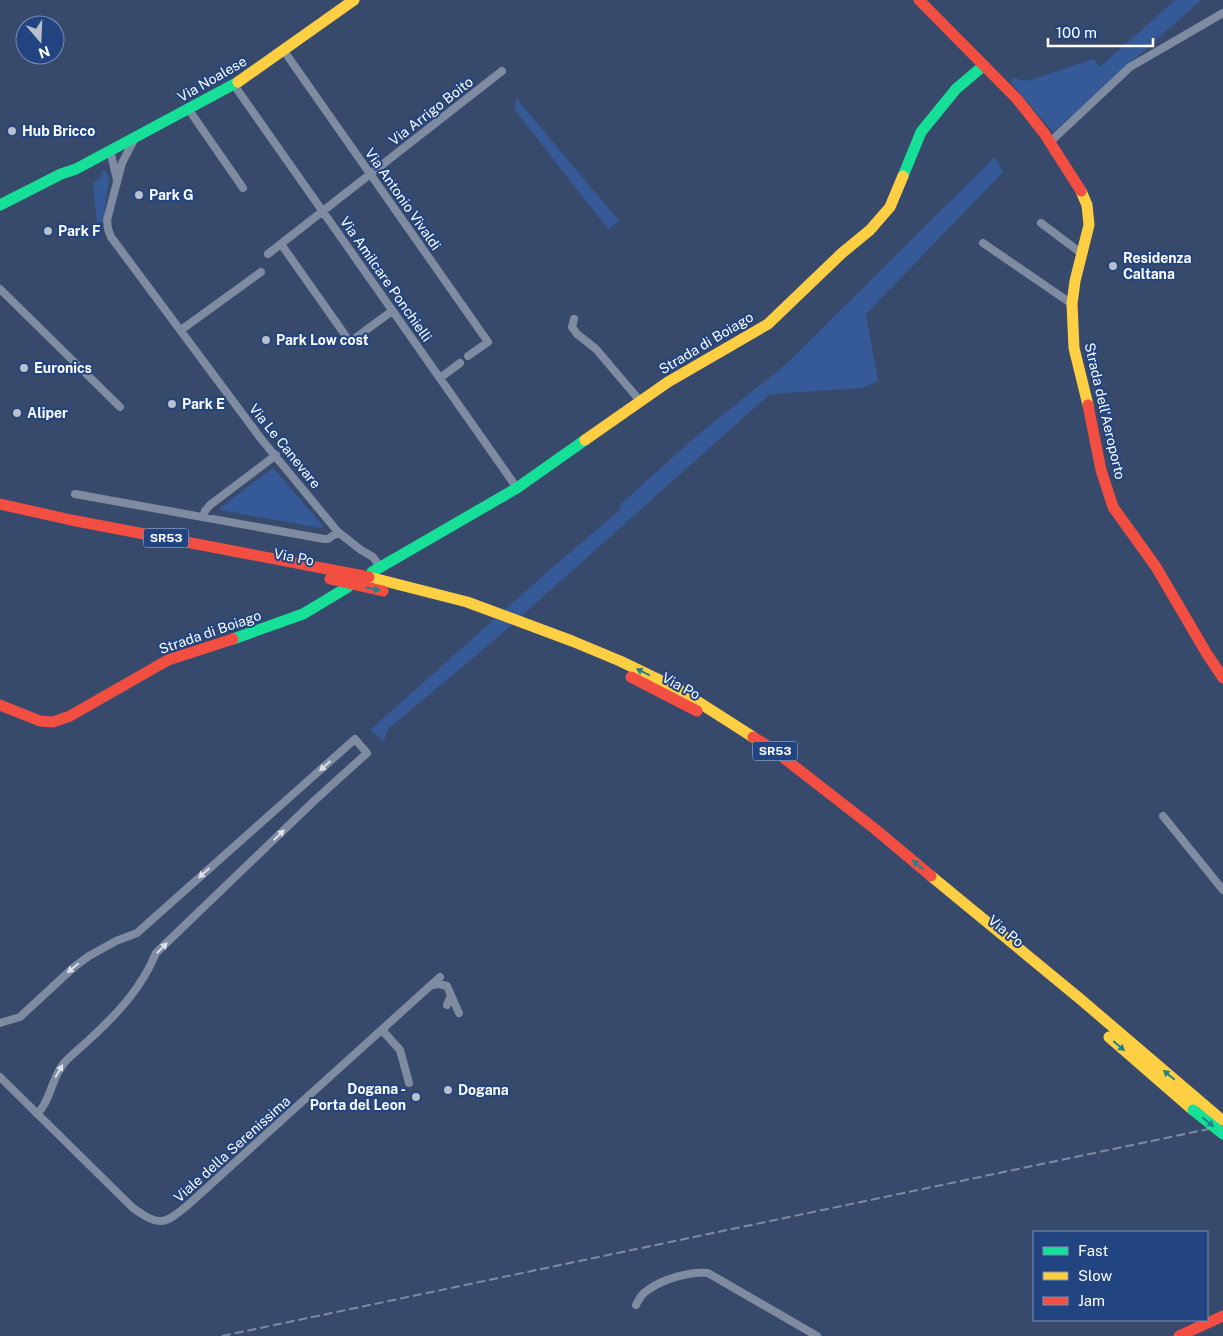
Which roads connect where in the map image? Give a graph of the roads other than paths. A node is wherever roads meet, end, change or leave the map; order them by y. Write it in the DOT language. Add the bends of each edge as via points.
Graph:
graph roads {
  1 [pos="354,0"];
  2 [pos="919,0"];
  3 [pos="1223,13"];
  4 [pos="284,51"];
  5 [pos="983,66"];
  6 [pos="502,71"];
  7 [pos="234,85"];
  8 [pos="189,110"];
  9 [pos="136,136"];
  10 [pos="1050,142"];
  11 [pos="110,150"];
  12 [pos="88,162"];
  13 [pos="117,168"];
  14 [pos="76,169"];
  15 [pos="370,174"];
  16 [pos="243,188"];
  17 [pos="0,205"];
  18 [pos="323,212"];
  19 [pos="0,214"];
  20 [pos="1040,223"];
  21 [pos="281,244"];
  22 [pos="983,244"];
  23 [pos="1081,253"];
  24 [pos="268,254"];
  25 [pos="261,272"];
  26 [pos="0,289"];
  27 [pos="1072,304"];
  28 [pos="392,311"];
  29 [pos="574,319"];
  30 [pos="180,330"];
  31 [pos="468,356"];
  32 [pos="460,363"];
  33 [pos="440,378"];
  34 [pos="642,402"];
  35 [pos="120,406"];
  36 [pos="276,455"];
  37 [pos="517,488"];
  38 [pos="75,494"];
  39 [pos="0,504"];
  40 [pos="0,514"];
  41 [pos="203,517"];
  42 [pos="338,532"];
  43 [pos="376,569"];
  44 [pos="348,587"];
  45 [pos="1223,678"];
  46 [pos="0,705"];
  47 [pos="1163,816"];
  48 [pos="1223,890"];
  49 [pos="440,977"];
  50 [pos="432,985"];
  51 [pos="451,995"];
  52 [pos="447,1005"];
  53 [pos="459,1013"];
  54 [pos="0,1023"];
  55 [pos="382,1030"];
  56 [pos="0,1077"];
  57 [pos="409,1083"];
  58 [pos="37,1114"];
  59 [pos="1223,1121"];
  60 [pos="1223,1134"];
  61 [pos="636,1305"];
  62 [pos="1223,1316"];
  63 [pos="1208,1319"];
  64 [pos="1205,1321"];
  65 [pos="817,1336"];
  66 [pos="1179,1336"];
  1 -- 4 [label="main road, Via Noalese"];
  2 -- 5 [label="main road, Strada dell'Aeroporto"];
  3 -- 10 [label="street" via="1130,67"];
  4 -- 7 [label="main road, Via Noalese"];
  4 -- 15 [label="street, Via Antonio Vivaldi"];
  5 -- 10 [label="main road, Strada dell'Aeroporto" via="1017,99"];
  5 -- 34 [label="main road, Strada di Boiago" via="956,89 921,132 890,207 870,230 768,324 668,382"];
  6 -- 15 [label="street, Via Arrigo Boito"];
  7 -- 8 [label="main road, Via Noalese"];
  7 -- 18 [label="street, Via Amilcare Ponchielli"];
  8 -- 9 [label="main road, Via Noalese"];
  8 -- 16 [label="street"];
  9 -- 11 [label="main road, Via Noalese"];
  9 -- 13 [label="street, Via Le Canevare"];
  10 -- 23 [label="main road, Strada dell'Aeroporto" via="1087,206 1089,225"];
  11 -- 12 [label="main road, Via Noalese"];
  11 -- 13 [label="street" via="119,158"];
  12 -- 13 [label="street"];
  12 -- 14 [label="main road, Via Noalese"];
  13 -- 30 [label="street, Via Le Canevare" via="107,220 111,238"];
  14 -- 17 [label="main road, Via Noalese"];
  14 -- 19 [label="main road, Via Noalese" via="59,184"];
  15 -- 18 [label="street, Via Arrigo Boito"];
  15 -- 31 [label="street, Via Antonio Vivaldi" via="488,342"];
  18 -- 21 [label="street, Via Arrigo Boito"];
  18 -- 28 [label="street, Via Amilcare Ponchielli"];
  20 -- 23 [label="street"];
  21 -- 24 [label="street, Via Arrigo Boito"];
  21 -- 28 [label="street" via="350,342"];
  22 -- 27 [label="street"];
  23 -- 27 [label="main road, Strada dell'Aeroporto"];
  25 -- 30 [label="street"];
  26 -- 35 [label="street"];
  27 -- 45 [label="main road, Strada dell'Aeroporto" via="1074,348 1101,470 1113,507 1156,567"];
  28 -- 33 [label="street, Via Amilcare Ponchielli"];
  29 -- 34 [label="street" via="572,327 577,334 596,349"];
  30 -- 36 [label="street, Via Le Canevare"];
  32 -- 33 [label="street"];
  33 -- 37 [label="street, Via Amilcare Ponchielli"];
  34 -- 37 [label="main road, Strada di Boiago"];
  36 -- 41 [label="street" via="210,505"];
  36 -- 42 [label="street, Via Le Canevare"];
  37 -- 43 [label="main road, Strada di Boiago"];
  38 -- 41 [label="street"];
  59 -- 39 [label="main road, Via Po / SR53, one-way" via="875,829 771,748 678,689 572,641 467,602 352,573"];
  40 -- 60 [label="main road, Via Po / SR53, one-way, bridge" via="448,606 570,648 632,678 697,711 823,801 1072,1005"];
  41 -- 42 [label="street" via="324,539"];
  42 -- 43 [label="street, Via Le Canevare" via="373,557"];
  44 -- 46 [label="main road, Strada di Boiago" via="303,614 168,660 70,716 53,722 40,721"];
  47 -- 48 [label="street"];
  49 -- 50 [label="street, Viale della Serenissima"];
  50 -- 51 [label="street" via="447,986"];
  50 -- 55 [label="street, Viale della Serenissima"];
  51 -- 52 [label="street"];
  51 -- 53 [label="street"];
  58 -- 54 [label="street, one-way" via="64,1063 122,1009 149,972 156,953 368,753 355,739 137,933 90,956 20,1017"];
  55 -- 57 [label="street" via="400,1050"];
  55 -- 58 [label="street, Viale della Serenissima" via="189,1204 172,1218 161,1222 148,1219 133,1208"];
  56 -- 58 [label="street, Viale della Serenissima"];
  61 -- 65 [label="street" via="647,1290 657,1285 694,1272 708,1273"];
  62 -- 63 [label="main road"];
  64 -- 66 [label="main road"];
}
